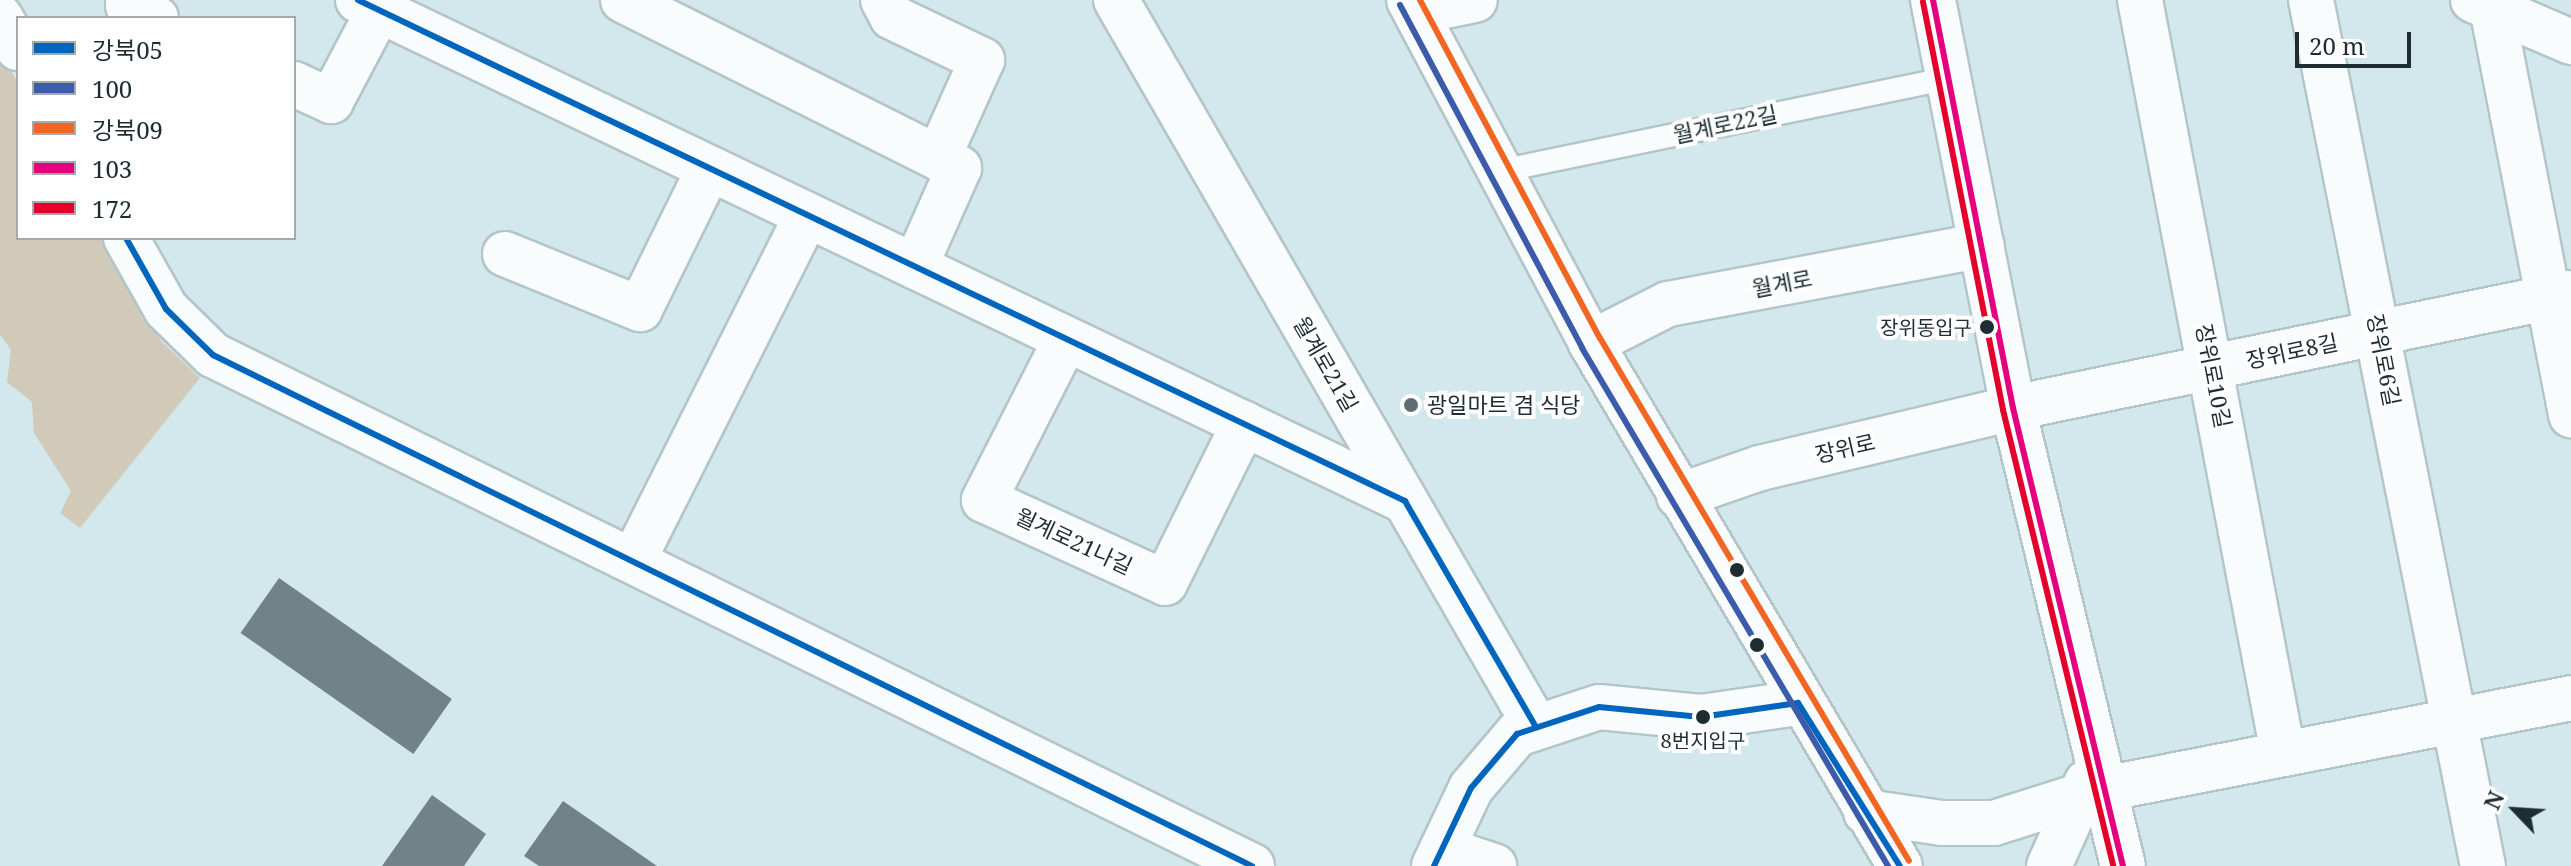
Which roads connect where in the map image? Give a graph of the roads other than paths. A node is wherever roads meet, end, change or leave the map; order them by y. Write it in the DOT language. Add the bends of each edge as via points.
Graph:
graph roads {
  1 [pos="131,0"];
  2 [pos="623,0"];
  3 [pos="883,0"];
  4 [pos="1116,0"];
  5 [pos="1475,0"];
  6 [pos="2140,0"];
  7 [pos="2311,0"];
  8 [pos="1942,1"];
  9 [pos="2482,4"];
  10 [pos="1412,6"];
  11 [pos="393,9"];
  12 [pos="152,16"];
  13 [pos="0,17"];
  14 [pos="2571,42"];
  15 [pos="16,45"];
  16 [pos="1949,78"];
  17 [pos="296,85"];
  18 [pos="938,158"];
  19 [pos="709,169"];
  20 [pos="1500,171"];
  21 [pos="807,215"];
  22 [pos="127,240"];
  23 [pos="1982,245"];
  24 [pos="505,254"];
  25 [pos="915,267"];
  26 [pos="2560,296"];
  27 [pos="2379,333"];
  28 [pos="1066,339"];
  29 [pos="1591,343"];
  30 [pos="2212,367"];
  31 [pos="2013,408"];
  32 [pos="2571,415"];
  33 [pos="1244,424"];
  34 [pos="1679,496"];
  35 [pos="1405,501"];
  36 [pos="633,561"];
  37 [pos="2571,698"];
  38 [pos="1798,703"];
  39 [pos="2455,720"];
  40 [pos="1536,727"];
  41 [pos="2283,753"];
  42 [pos="2097,777"];
  43 [pos="1866,812"];
  44 [pos="1438,858"];
  45 [pos="1252,866"];
  46 [pos="1494,866"];
  47 [pos="1900,866"];
  48 [pos="2049,866"];
  49 [pos="2123,866"];
  50 [pos="2483,866"];
  1 -- 12 [label="street" via="128,5"];
  2 -- 18 [label="street"];
  3 -- 18 [label="street" via="892,17 982,60"];
  4 -- 35 [label="street, 월계로21길"];
  5 -- 10 [label="street"];
  6 -- 30 [label="street, 장위로10길"];
  7 -- 27 [label="street, 장위로6길"];
  8 -- 16 [label="street"];
  9 -- 14 [label="street"];
  9 -- 26 [label="street"];
  10 -- 20 [label="street"];
  11 -- 17 [label="street" via="331,101"];
  11 -- 19 [label="street"];
  13 -- 15 [label="street"];
  16 -- 20 [label="lane, 월계로22길"];
  16 -- 23 [label="street"];
  18 -- 25 [label="street" via="959,168"];
  19 -- 21 [label="street"];
  19 -- 24 [label="street" via="640,309"];
  20 -- 29 [label="street"];
  21 -- 25 [label="street"];
  21 -- 36 [label="street"];
  22 -- 36 [label="street" via="166,309 213,355"];
  23 -- 29 [label="street, 월계로" via="1668,304"];
  23 -- 31 [label="street"];
  25 -- 28 [label="street"];
  26 -- 27 [label="street, 장위로8길"];
  26 -- 32 [label="street"];
  27 -- 30 [label="street, 장위로8길"];
  27 -- 39 [label="street, 장위로6길"];
  28 -- 33 [label="street"];
  28 -- 33 [label="street, 월계로21나길" via="984,500 1165,583"];
  29 -- 34 [label="street"];
  30 -- 31 [label="street, 장위로8길"];
  30 -- 41 [label="street, 장위로10길"];
  31 -- 34 [label="street, 장위로" via="1760,468"];
  31 -- 42 [label="street"];
  33 -- 35 [label="street"];
  34 -- 38 [label="street"];
  35 -- 40 [label="street, 월계로21길"];
  36 -- 45 [label="street"];
  37 -- 39 [label="street"];
  38 -- 40 [label="street" via="1701,717 1599,707"];
  38 -- 43 [label="street"];
  39 -- 41 [label="street"];
  39 -- 50 [label="street, 장위로6길"];
  40 -- 44 [label="street" via="1517,734 1471,788"];
  41 -- 42 [label="street"];
  42 -- 43 [label="street" via="1994,823 1942,823"];
  42 -- 48 [label="street"];
  42 -- 49 [label="street"];
  43 -- 47 [label="street"];
  44 -- 46 [label="street"];
}
